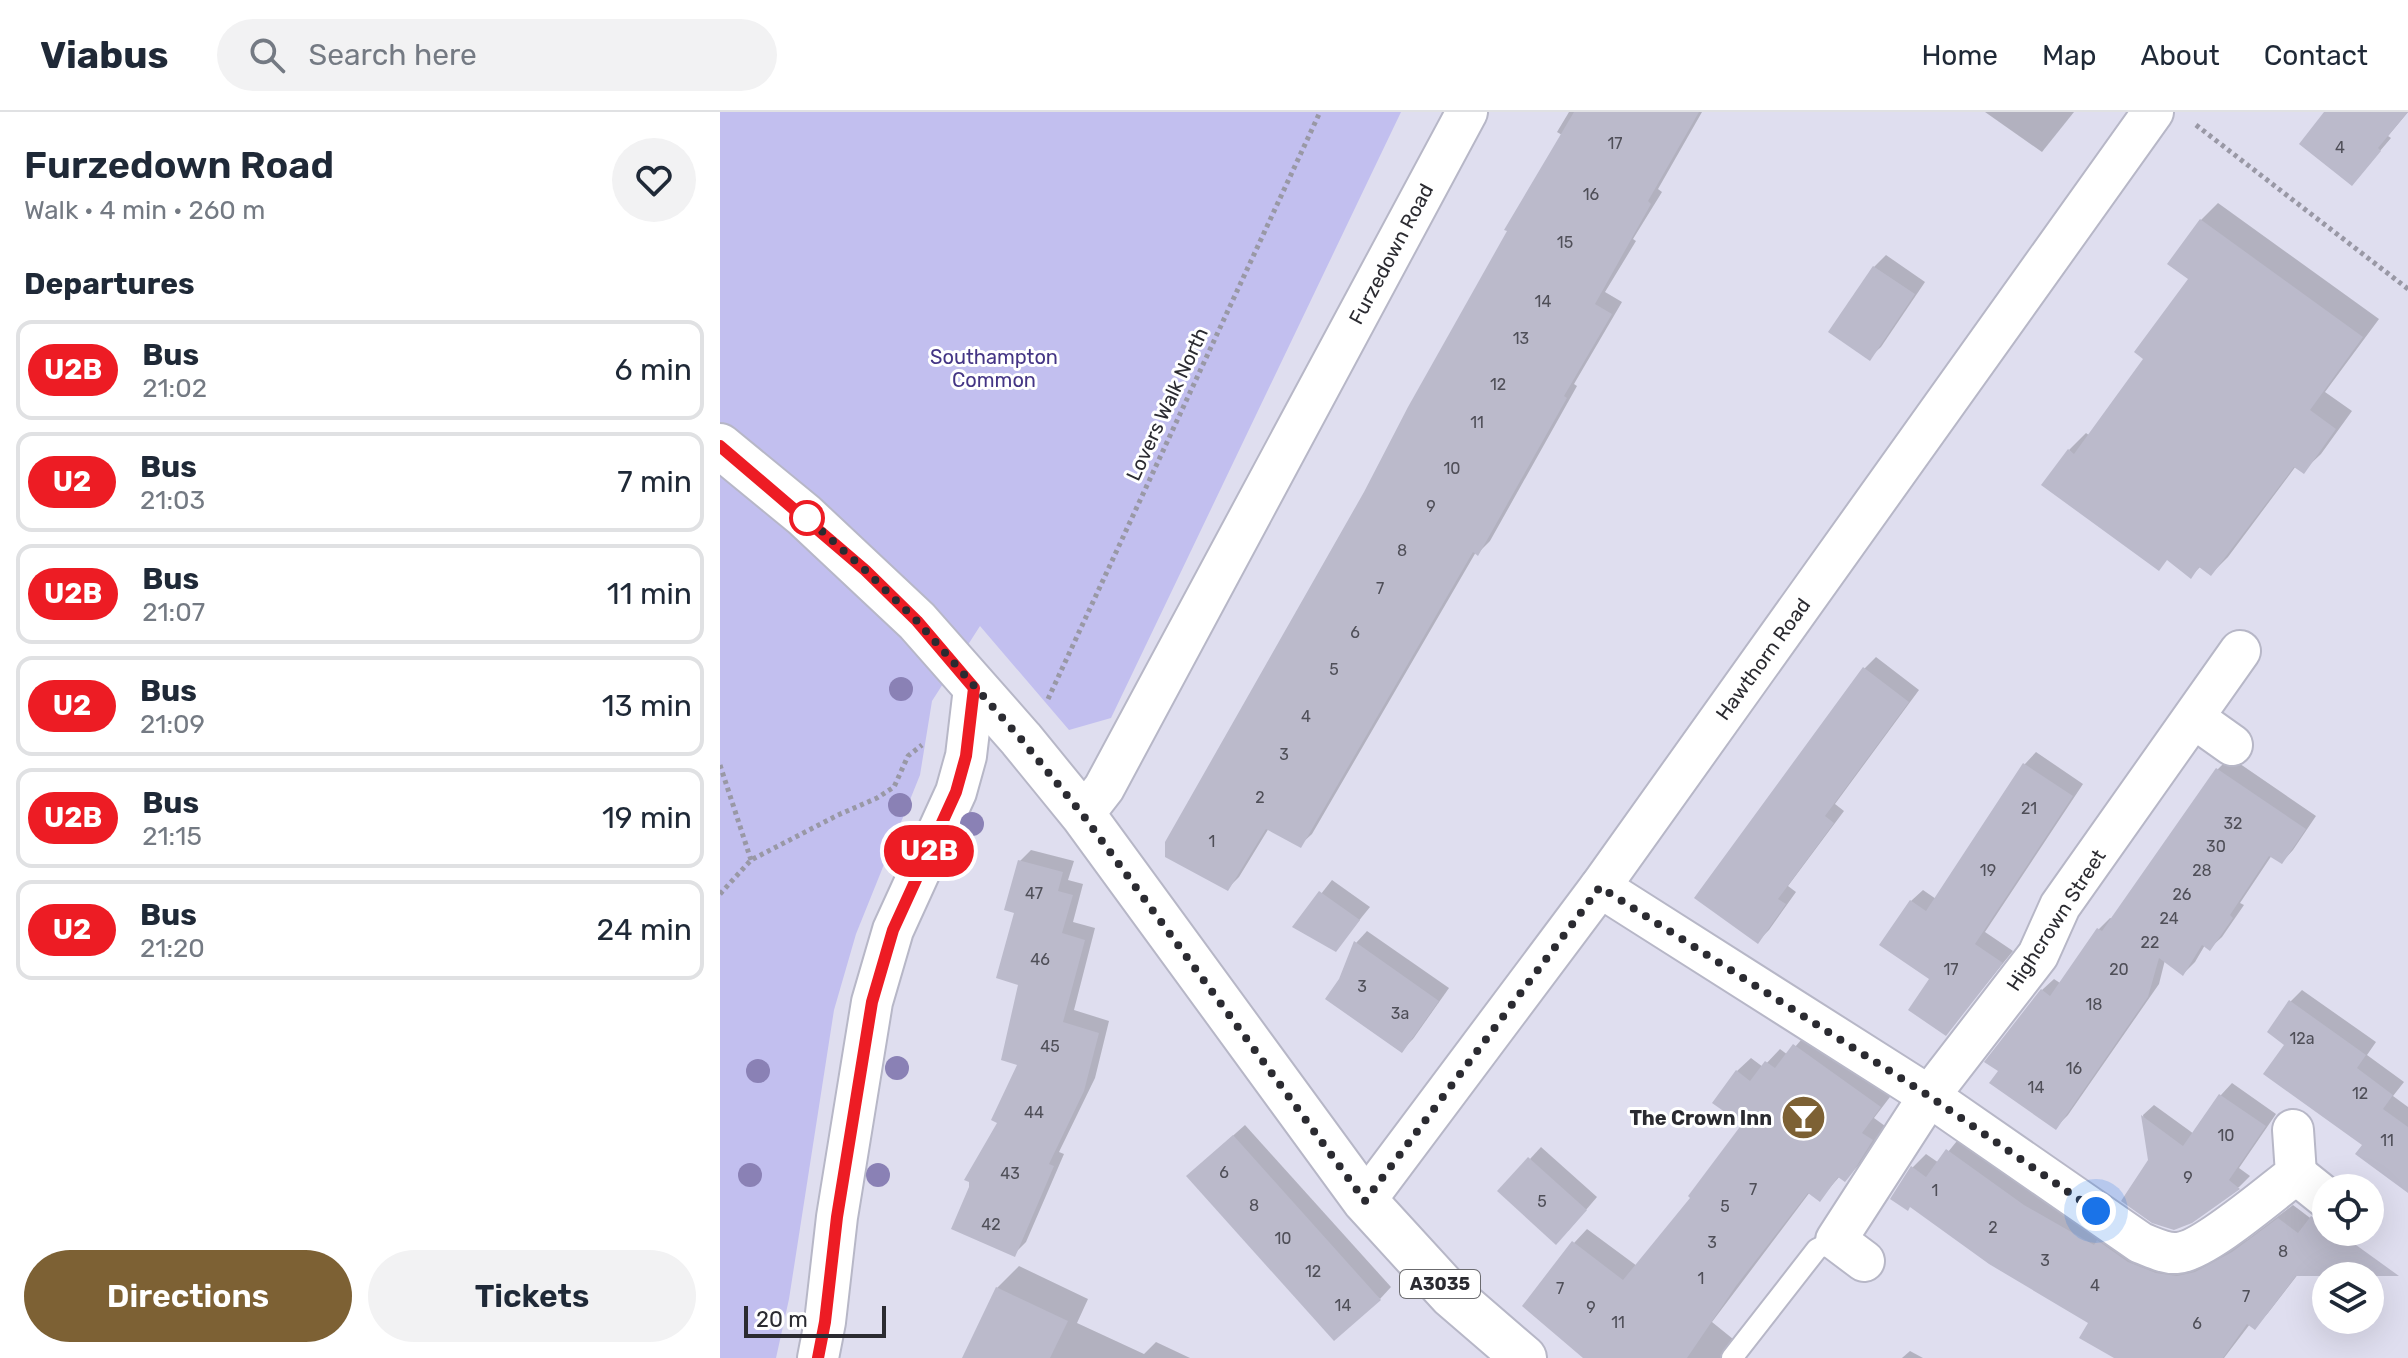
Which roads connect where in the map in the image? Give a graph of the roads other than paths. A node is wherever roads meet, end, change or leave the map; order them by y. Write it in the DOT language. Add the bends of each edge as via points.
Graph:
graph roads {
  1 [pos="1467,112"];
  2 [pos="2153,112"];
  3 [pos="720,446"];
  4 [pos="2240,651"];
  5 [pos="974,688"];
  6 [pos="2194,718"];
  7 [pos="2232,745"];
  8 [pos="1083,815"];
  9 [pos="1600,887"];
  10 [pos="1929,1096"];
  11 [pos="2293,1130"];
  12 [pos="2311,1186"];
  13 [pos="1365,1201"];
  14 [pos="1850,1250"];
  15 [pos="818,1358"];
  16 [pos="1524,1358"];
  17 [pos="1732,1358"];
  1 -- 8 [label="street, Furzedown Road" via="1104,788"];
  2 -- 9 [label="street, Hawthorn Road"];
  3 -- 5 [label="main road, A3035" via="865,570"];
  4 -- 6 [label="street, Highcrown Street"];
  5 -- 8 [label="main road, A3035"];
  5 -- 15 [label="street" via="956,792 893,930 872,1002"];
  6 -- 7 [label="street"];
  6 -- 10 [label="street, Highcrown Street" via="2060,906 2038,955"];
  8 -- 13 [label="main road, A3035"];
  9 -- 10 [label="street"];
  9 -- 13 [label="street, Hawthorn Road"];
  10 -- 12 [label="street" via="2141,1243 2163,1251 2197,1247"];
  10 -- 14 [label="street, Highcrown Street"];
  11 -- 12 [label="street"];
  13 -- 16 [label="main road, A3035" via="1451,1295"];
  14 -- 17 [label="lane, Highcrown Street" via="1817,1249"];
}
